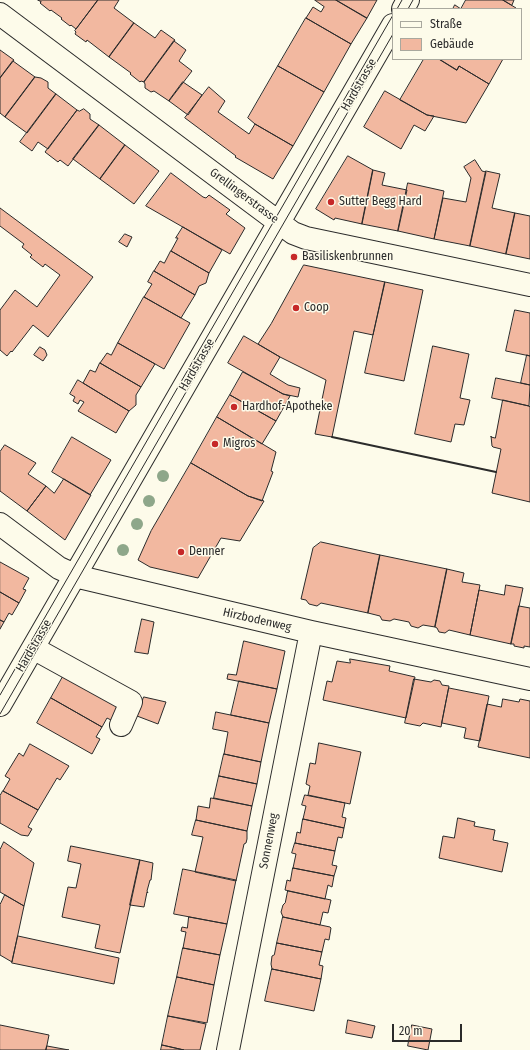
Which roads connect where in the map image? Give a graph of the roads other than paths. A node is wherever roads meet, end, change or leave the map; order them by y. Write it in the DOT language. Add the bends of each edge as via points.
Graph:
graph roads {
  1 [pos="0,14"];
  2 [pos="392,28"];
  3 [pos="279,223"];
  4 [pos="530,285"];
  5 [pos="0,524"];
  6 [pos="74,576"];
  7 [pos="311,632"];
  8 [pos="33,648"];
  9 [pos="530,679"];
  10 [pos="0,705"];
  11 [pos="121,725"];
  12 [pos="228,1050"];
  1 -- 3 [label="street, Grellingerstrasse"];
  2 -- 3 [label="street, Hardstrasse"];
  3 -- 4 [label="street, Grellingerstrasse" via="306,238"];
  3 -- 6 [label="street, Hardstrasse"];
  5 -- 6 [label="street, Hirzbodenweg" via="59,568"];
  6 -- 7 [label="street, Hirzbodenweg"];
  6 -- 8 [label="street, Hardstrasse"];
  7 -- 9 [label="street, Hirzbodenweg"];
  7 -- 12 [label="street, Sonnenweg"];
  8 -- 10 [label="street, Hardstrasse"];
  8 -- 11 [label="street" via="131,702"];
}
